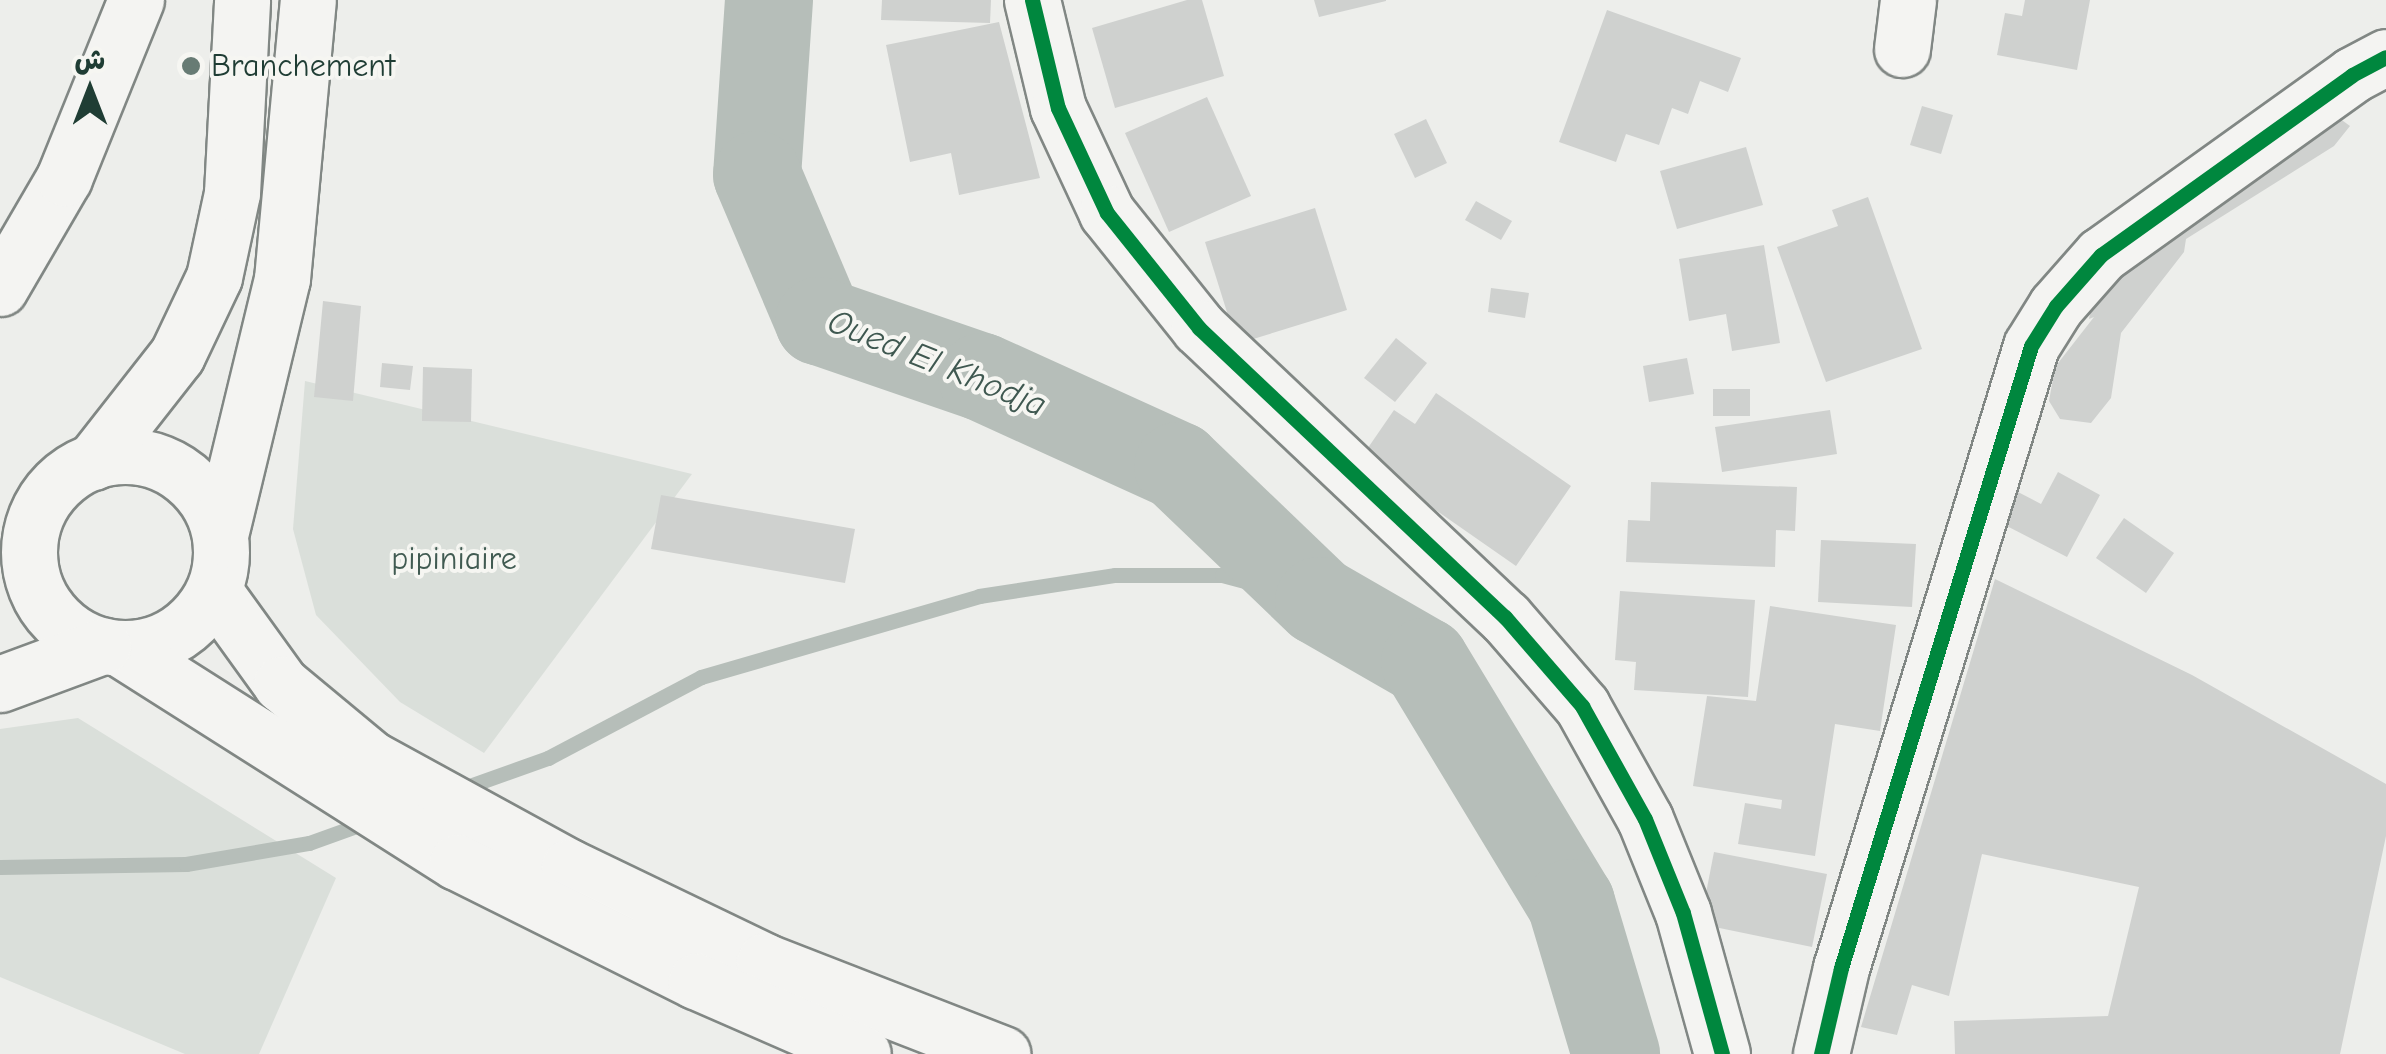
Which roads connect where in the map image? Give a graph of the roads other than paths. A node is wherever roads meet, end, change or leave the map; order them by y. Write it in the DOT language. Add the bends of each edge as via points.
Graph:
graph roads {
  1 [pos="136,0"];
  2 [pos="242,0"];
  3 [pos="308,0"];
  4 [pos="1032,0"];
  5 [pos="2386,58"];
  6 [pos="0,288"];
  7 [pos="93,462"];
  8 [pos="220,535"];
  9 [pos="14,556"];
  10 [pos="214,591"];
  11 [pos="112,647"];
  12 [pos="0,684"];
  13 [pos="356,775"];
  14 [pos="470,841"];
  15 [pos="863,1054"];
  16 [pos="1002,1054"];
  17 [pos="1722,1054"];
  18 [pos="1821,1054"];
  1 -- 6 [label="main road" via="64,178"];
  2 -- 7 [label="main road" via="232,192 214,277 177,355"];
  3 -- 8 [label="main road" via="282,279"];
  4 -- 17 [label="main road" via="1058,108 1107,213 1199,328 1504,617 1582,706 1644,819 1683,913"];
  5 -- 18 [label="main road" via="2352,75 2101,255 2031,346 1841,968"];
  7 -- 8 [label="main road" via="126,456 158,462 187,478 208,504"];
  7 -- 9 [label="main road" via="48,494"];
  8 -- 10 [label="main road"];
  9 -- 11 [label="main road" via="48,610 72,632"];
  10 -- 11 [label="main road" via="176,634"];
  10 -- 13 [label="main road"];
  11 -- 12 [label="main road"];
  11 -- 13 [label="main road"];
  13 -- 14 [label="main road"];
  14 -- 15 [label="main road" via="696,981"];
  14 -- 16 [label="main road"];
}
